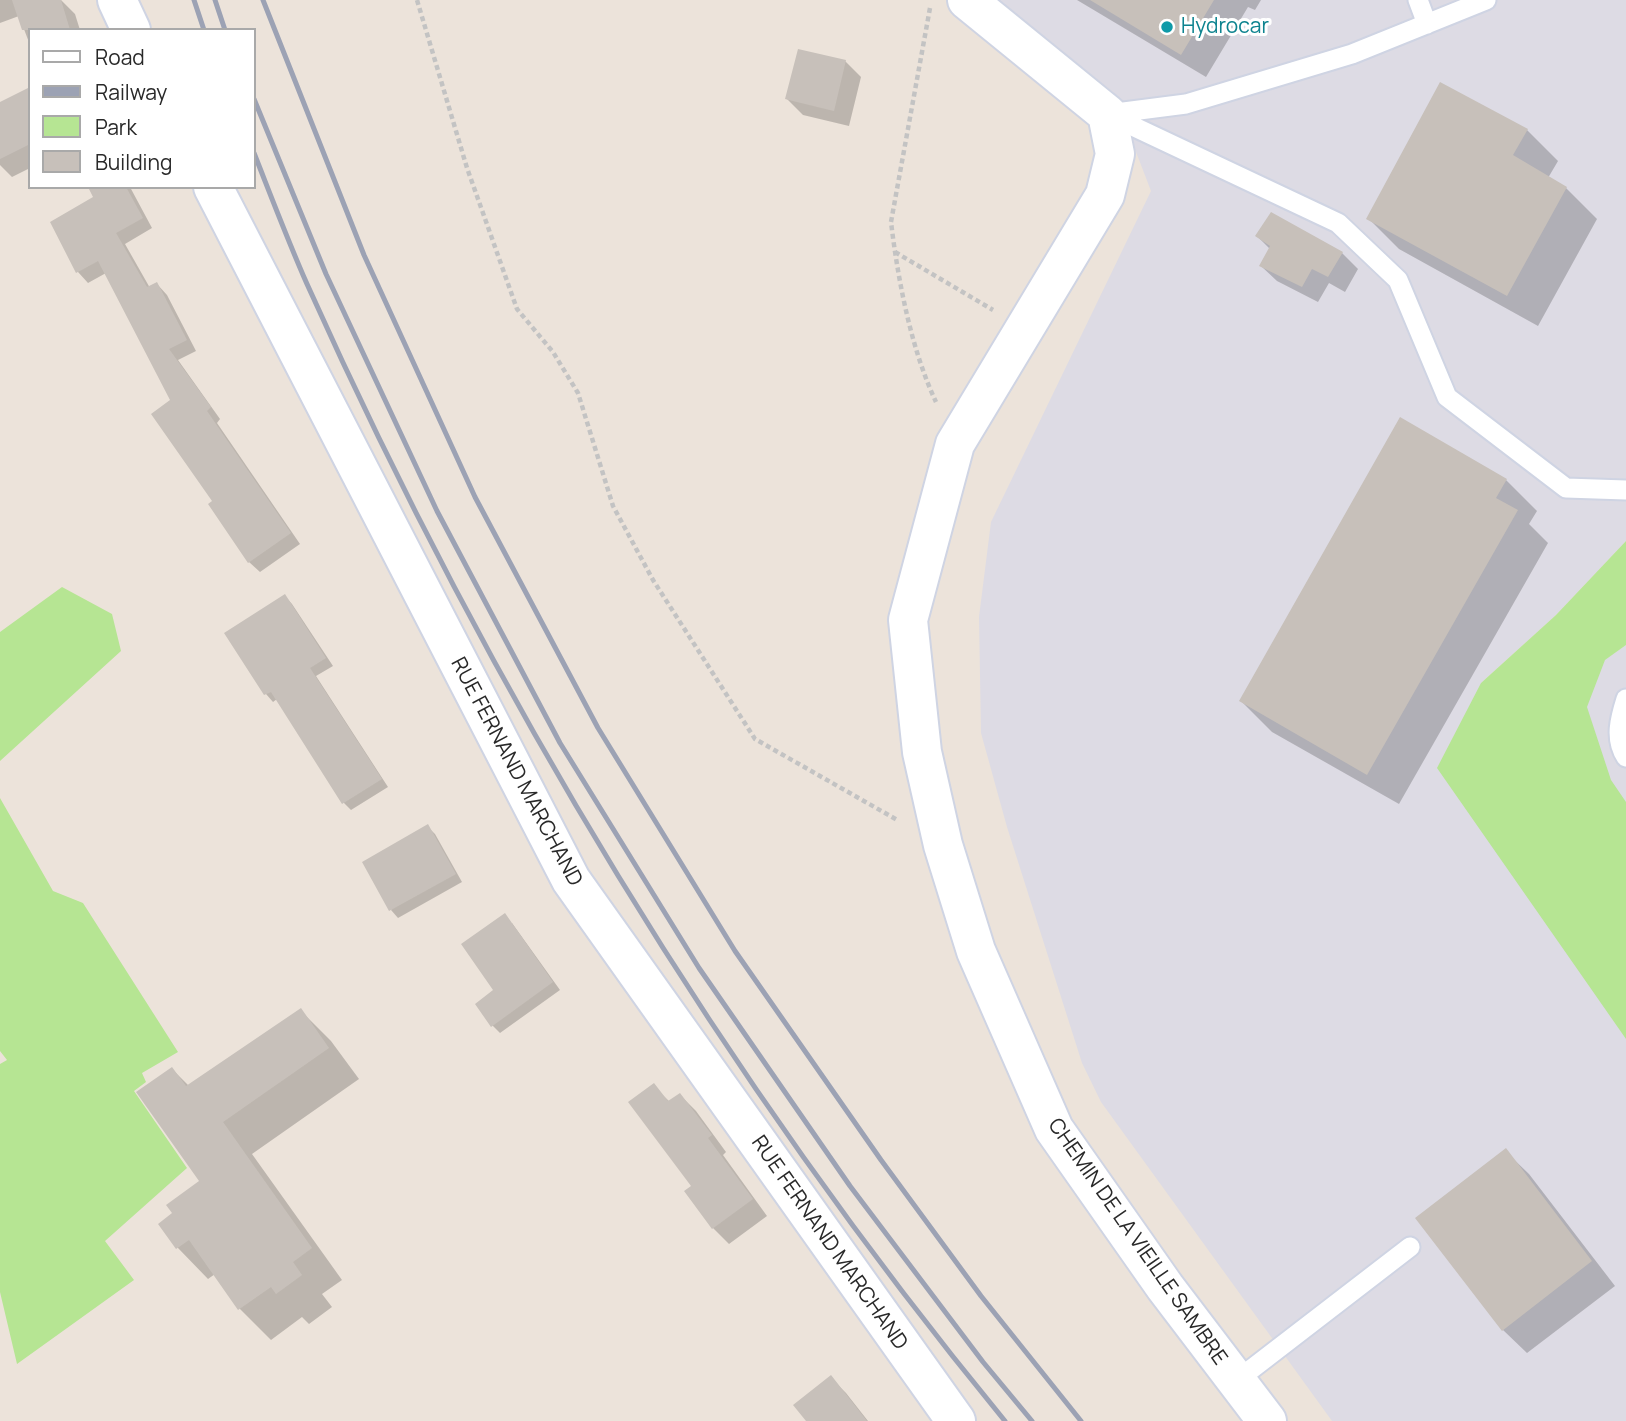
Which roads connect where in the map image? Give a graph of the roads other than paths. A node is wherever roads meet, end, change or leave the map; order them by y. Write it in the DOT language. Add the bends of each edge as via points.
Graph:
graph roads {
  1 [pos="117,0"];
  2 [pos="967,0"];
  3 [pos="1418,0"];
  4 [pos="1486,0"];
  5 [pos="1427,23"];
  6 [pos="130,28"];
  7 [pos="1107,114"];
  8 [pos="214,189"];
  9 [pos="1626,490"];
  10 [pos="1626,699"];
  11 [pos="1626,757"];
  12 [pos="1410,1247"];
  13 [pos="1236,1381"];
  14 [pos="956,1421"];
  15 [pos="1266,1421"];
  1 -- 6 [label="street"];
  2 -- 7 [label="street"];
  3 -- 5 [label="lane"];
  4 -- 5 [label="lane"];
  5 -- 7 [label="lane" via="1352,54 1186,104"];
  7 -- 9 [label="lane" via="1338,223 1398,279 1447,397 1566,488"];
  7 -- 13 [label="street, CHEMIN DE LA VIEILLE SAMBRE" via="1115,154 1105,195 955,444 908,620 922,752 943,845 976,951 1054,1129"];
  8 -- 14 [label="street, RUE FERNAND MARCHAND" via="570,880"];
  10 -- 11 [label="lane" via="1618,724"];
  12 -- 13 [label="lane"];
  13 -- 15 [label="street, CHEMIN DE LA VIEILLE SAMBRE"];
}
